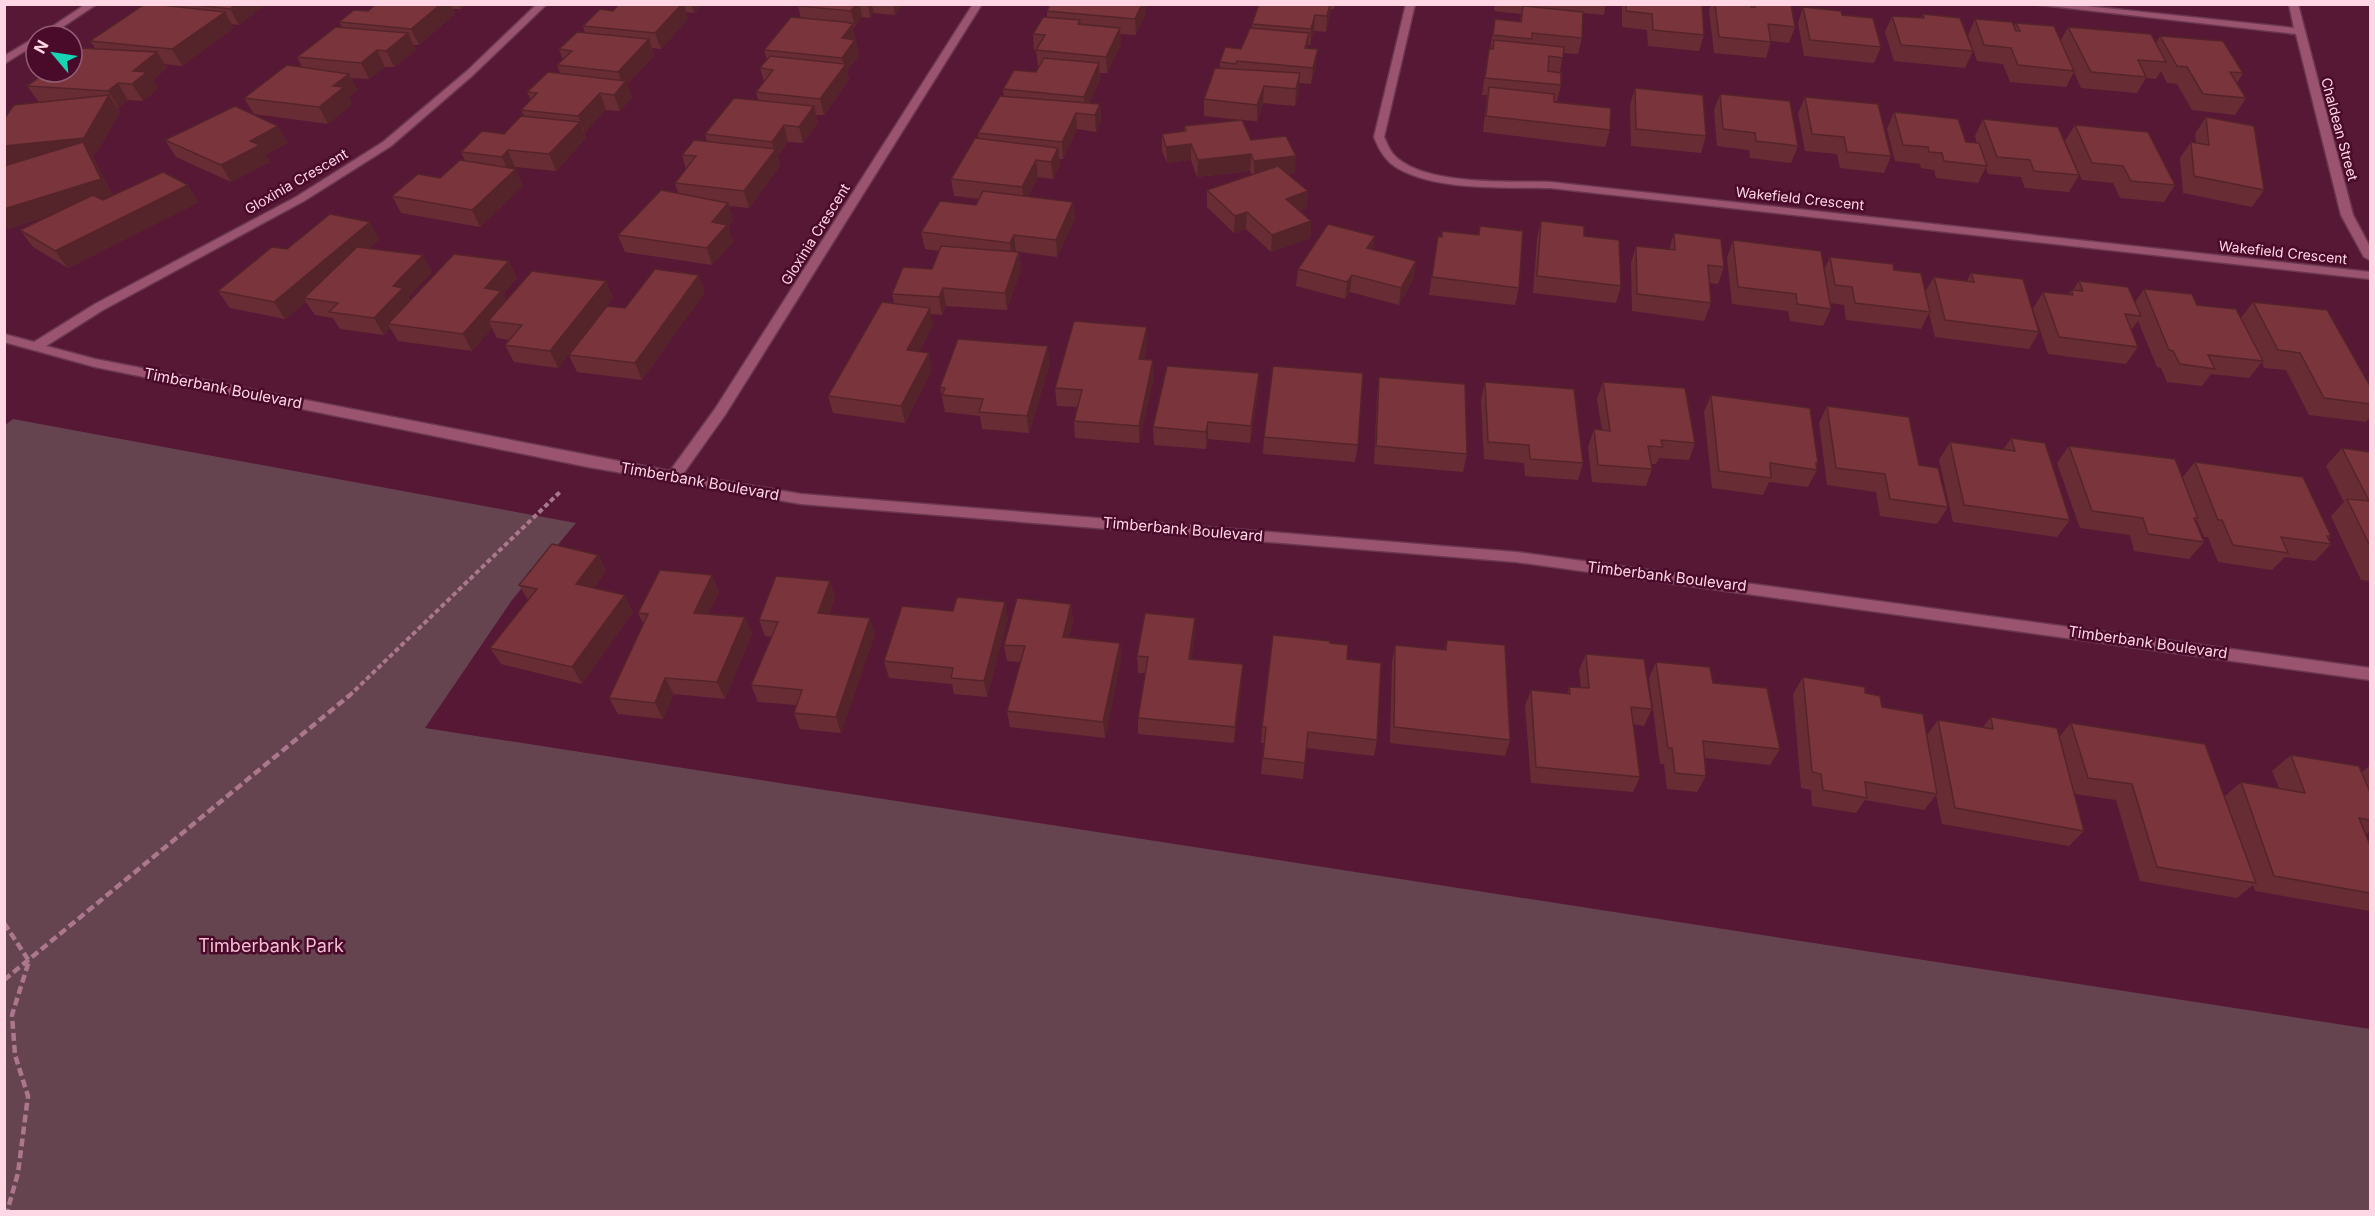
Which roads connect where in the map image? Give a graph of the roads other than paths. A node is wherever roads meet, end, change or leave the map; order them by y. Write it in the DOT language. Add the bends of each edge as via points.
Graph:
graph roads {
  1 [pos="93,4"];
  2 [pos="543,4"];
  3 [pos="978,4"];
  4 [pos="1411,4"];
  5 [pos="2035,4"];
  6 [pos="2293,4"];
  7 [pos="62,24"];
  8 [pos="2299,31"];
  9 [pos="24,48"];
  10 [pos="4,61"];
  11 [pos="2370,257"];
  12 [pos="2370,276"];
  13 [pos="4,338"];
  14 [pos="37,346"];
  15 [pos="673,477"];
  16 [pos="2370,674"];
  1 -- 7 [label="street"];
  2 -- 14 [label="street, Gloxinia Crescent" via="387,144 300,199 99,307"];
  3 -- 15 [label="street, Gloxinia Crescent" via="720,412"];
  4 -- 12 [label="street, Wakefield Crescent" via="1378,137 1391,159 1418,174 1455,181 1562,186"];
  5 -- 8 [label="street"];
  6 -- 8 [label="street, Chaldean Street"];
  8 -- 11 [label="street, Chaldean Street" via="2347,215"];
  9 -- 10 [label="street"];
  13 -- 14 [label="street, Timberbank Boulevard"];
  14 -- 15 [label="street, Timberbank Boulevard" via="95,363"];
  15 -- 16 [label="street, Timberbank Boulevard" via="801,499 1516,557"];
}
